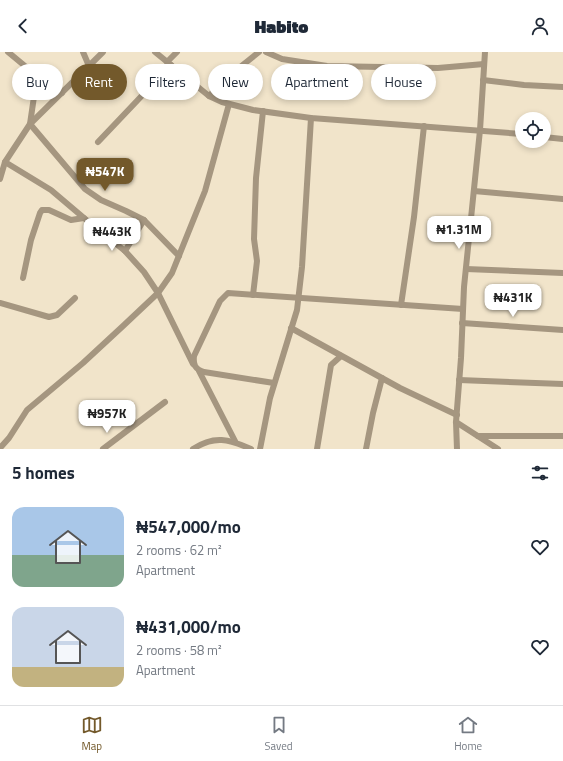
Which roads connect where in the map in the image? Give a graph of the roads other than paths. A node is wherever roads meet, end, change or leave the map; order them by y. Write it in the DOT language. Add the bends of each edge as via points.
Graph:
graph roads {
  1 [pos="8,52"];
  2 [pos="83,52"];
  3 [pos="155,52"];
  4 [pos="177,52"];
  5 [pos="259,52"];
  6 [pos="266,52"];
  7 [pos="485,52"];
  8 [pos="100,53"];
  9 [pos="169,63"];
  10 [pos="22,64"];
  11 [pos="88,64"];
  12 [pos="91,64"];
  13 [pos="244,64"];
  14 [pos="484,64"];
  15 [pos="483,80"];
  16 [pos="71,84"];
  17 [pos="563,87"];
  18 [pos="63,92"];
  19 [pos="208,94"];
  20 [pos="34,100"];
  21 [pos="55,100"];
  22 [pos="218,100"];
  23 [pos="229,104"];
  24 [pos="262,111"];
  25 [pos="311,118"];
  26 [pos="30,124"];
  27 [pos="424,126"];
  28 [pos="480,130"];
  29 [pos="515,133"];
  30 [pos="551,138"];
  31 [pos="563,139"];
  32 [pos="98,142"];
  33 [pos="5,162"];
  34 [pos="0,179"];
  35 [pos="474,191"];
  36 [pos="563,199"];
  37 [pos="84,218"];
  38 [pos="144,220"];
  39 [pos="125,251"];
  40 [pos="179,256"];
  41 [pos="466,269"];
  42 [pos="563,273"];
  43 [pos="23,278"];
  44 [pos="158,293"];
  45 [pos="253,295"];
  46 [pos="75,298"];
  47 [pos="299,298"];
  48 [pos="0,303"];
  49 [pos="401,305"];
  50 [pos="463,309"];
  51 [pos="462,323"];
  52 [pos="291,328"];
  53 [pos="563,330"];
  54 [pos="341,356"];
  55 [pos="193,364"];
  56 [pos="199,370"];
  57 [pos="382,378"];
  58 [pos="459,380"];
  59 [pos="274,383"];
  60 [pos="563,384"];
  61 [pos="165,402"];
  62 [pos="457,415"];
  63 [pos="456,422"];
  64 [pos="478,436"];
  65 [pos="563,436"];
  66 [pos="235,442"];
  67 [pos="0,448"];
  68 [pos="103,449"];
  69 [pos="193,449"];
  70 [pos="251,449"];
  71 [pos="260,449"];
  72 [pos="317,449"];
  73 [pos="366,449"];
  74 [pos="457,449"];
  75 [pos="498,449"];
  1 -- 10 [label="street"];
  2 -- 11 [label="street"];
  3 -- 9 [label="street"];
  4 -- 9 [label="street"];
  5 -- 13 [label="street"];
  6 -- 14 [label="street" via="282,59 327,66 438,68"];
  7 -- 14 [label="street"];
  8 -- 12 [label="street"];
  9 -- 19 [label="street"];
  9 -- 32 [label="street"];
  14 -- 15 [label="street"];
  15 -- 17 [label="street"];
  15 -- 28 [label="street"];
  16 -- 18 [label="street"];
  20 -- 26 [label="street"];
  21 -- 26 [label="street"];
  22 -- 23 [label="street"];
  23 -- 24 [label="street"];
  23 -- 40 [label="street" via="205,191"];
  24 -- 25 [label="street"];
  24 -- 45 [label="street" via="256,178 254,239 257,261"];
  25 -- 27 [label="street"];
  25 -- 47 [label="street"];
  26 -- 33 [label="street"];
  26 -- 38 [label="street" via="85,189 101,200"];
  27 -- 28 [label="street"];
  27 -- 49 [label="street"];
  28 -- 29 [label="street"];
  28 -- 35 [label="street"];
  30 -- 31 [label="street"];
  33 -- 34 [label="street"];
  33 -- 37 [label="street" via="51,190"];
  35 -- 36 [label="street"];
  35 -- 41 [label="street"];
  37 -- 39 [label="street"];
  37 -- 43 [label="street" via="71,220 49,210 42,210 31,240"];
  38 -- 39 [label="street"];
  38 -- 40 [label="street"];
  39 -- 44 [label="street"];
  40 -- 44 [label="street" via="172,273"];
  41 -- 42 [label="street"];
  41 -- 50 [label="street"];
  44 -- 55 [label="street"];
  44 -- 67 [label="street" via="28,410"];
  45 -- 47 [label="street"];
  45 -- 55 [label="street" via="228,293 220,301 194,356"];
  46 -- 48 [label="street" via="57,316 50,317"];
  47 -- 49 [label="street"];
  47 -- 52 [label="street"];
  49 -- 50 [label="street"];
  50 -- 51 [label="street"];
  51 -- 53 [label="street"];
  51 -- 58 [label="street"];
  52 -- 54 [label="street"];
  52 -- 59 [label="street"];
  54 -- 57 [label="street"];
  54 -- 72 [label="street" via="332,365"];
  55 -- 56 [label="street"];
  56 -- 59 [label="street"];
  56 -- 66 [label="street"];
  57 -- 62 [label="street"];
  57 -- 73 [label="street"];
  58 -- 60 [label="street"];
  58 -- 62 [label="street"];
  59 -- 71 [label="street"];
  61 -- 68 [label="street"];
  62 -- 63 [label="street"];
  63 -- 64 [label="street"];
  63 -- 74 [label="street"];
  64 -- 65 [label="street"];
  64 -- 75 [label="street"];
  66 -- 69 [label="street" via="202,442"];
  66 -- 70 [label="street"];
}
